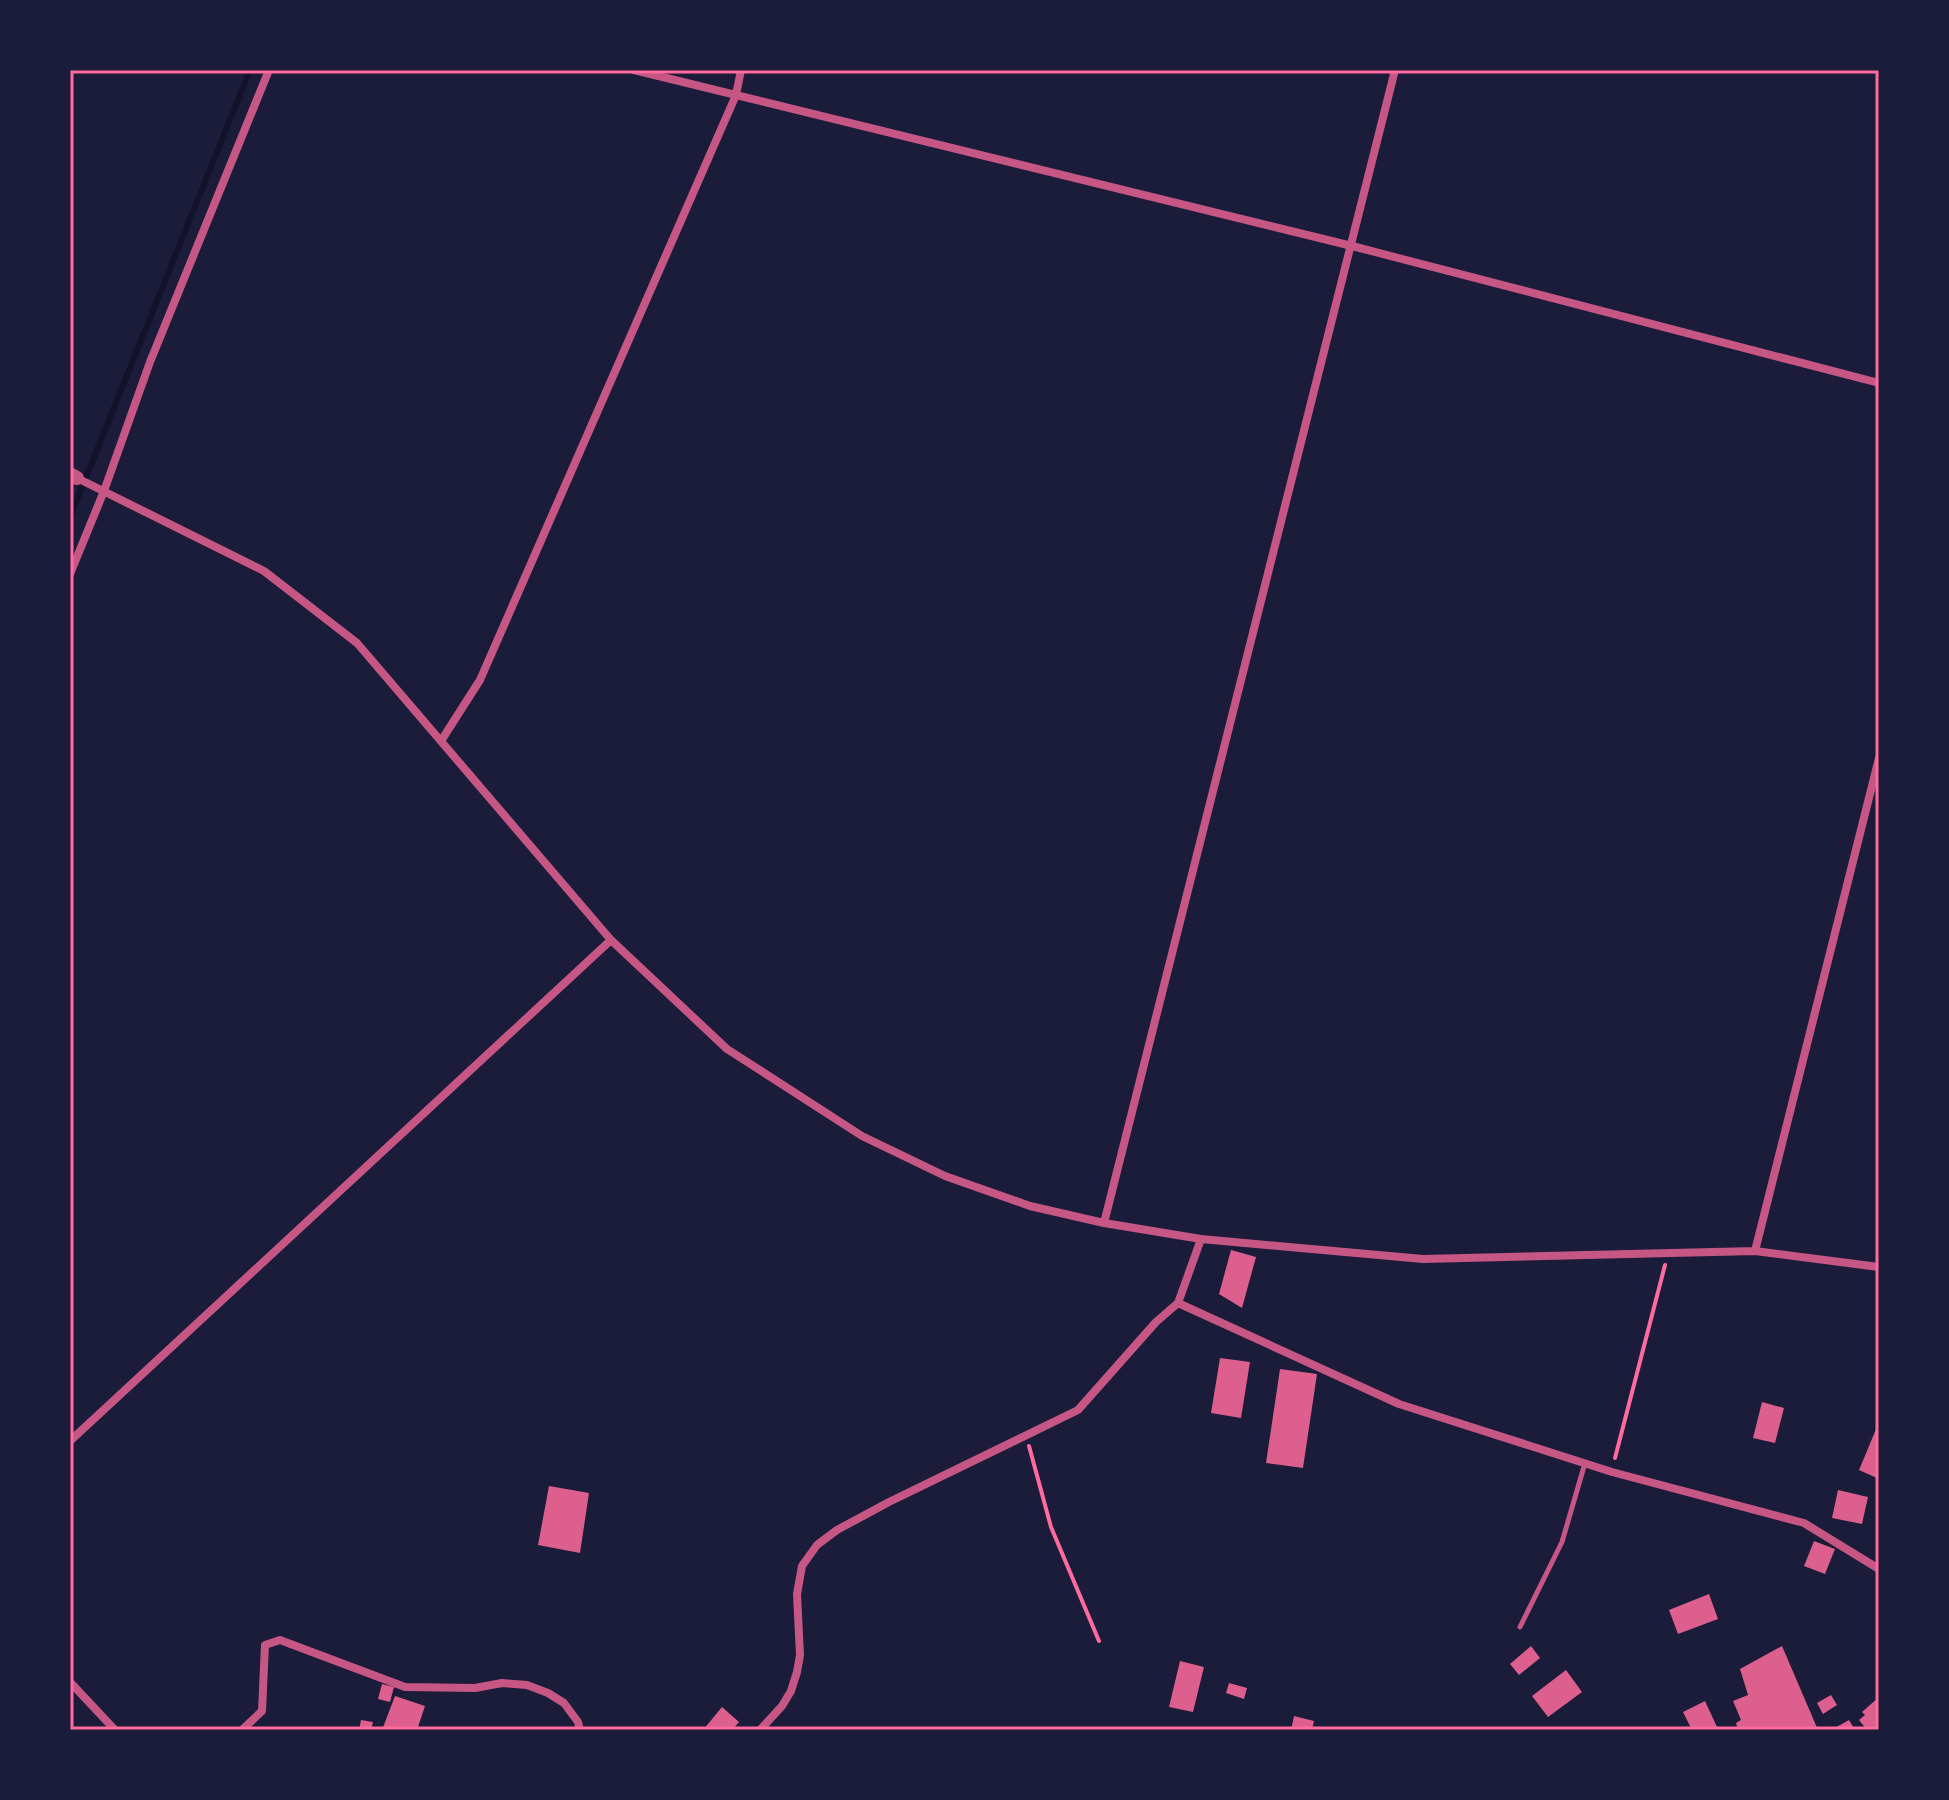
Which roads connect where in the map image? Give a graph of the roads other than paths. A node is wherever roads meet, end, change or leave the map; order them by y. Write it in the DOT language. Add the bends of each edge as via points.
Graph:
graph roads {
  1 [pos="269,70"];
  2 [pos="634,70"];
  3 [pos="741,70"];
  4 [pos="1395,70"];
  5 [pos="736,95"];
  6 [pos="1352,246"];
  7 [pos="1879,383"];
  8 [pos="73,476"];
  9 [pos="100,490"];
  10 [pos="70,574"];
  11 [pos="441,741"];
  12 [pos="1879,758"];
  13 [pos="611,940"];
  14 [pos="1104,1223"];
  15 [pos="1201,1239"];
  16 [pos="1755,1251"];
  17 [pos="1879,1267"];
  18 [pos="1178,1303"];
  19 [pos="70,1441"];
  20 [pos="1585,1463"];
  21 [pos="1879,1569"];
  22 [pos="1520,1627"];
  23 [pos="70,1682"];
  24 [pos="115,1730"];
  25 [pos="242,1730"];
  26 [pos="580,1730"];
  27 [pos="760,1730"];
  1 -- 9 [label="street"];
  2 -- 5 [label="street"];
  3 -- 5 [label="street"];
  4 -- 6 [label="street"];
  5 -- 6 [label="street"];
  5 -- 11 [label="street" via="480,680"];
  6 -- 7 [label="street"];
  6 -- 14 [label="street"];
  8 -- 9 [label="street"];
  9 -- 10 [label="street"];
  9 -- 11 [label="street" via="264,571 357,643"];
  11 -- 13 [label="street"];
  12 -- 16 [label="street"];
  13 -- 14 [label="street" via="727,1049 862,1136 945,1176 1030,1206"];
  13 -- 19 [label="street"];
  14 -- 15 [label="street"];
  15 -- 16 [label="street" via="1423,1259"];
  15 -- 18 [label="street"];
  16 -- 17 [label="street"];
  18 -- 20 [label="street" via="1399,1404"];
  18 -- 27 [label="street" via="1078,1410 889,1502 817,1545 802,1566 797,1594 797,1672 782,1706"];
  20 -- 21 [label="street" via="1804,1523"];
  20 -- 22 [label="lane" via="1562,1542"];
  23 -- 24 [label="street"];
  25 -- 26 [label="street" via="262,1711 265,1645 280,1640 405,1687 527,1685 564,1703"];
}
